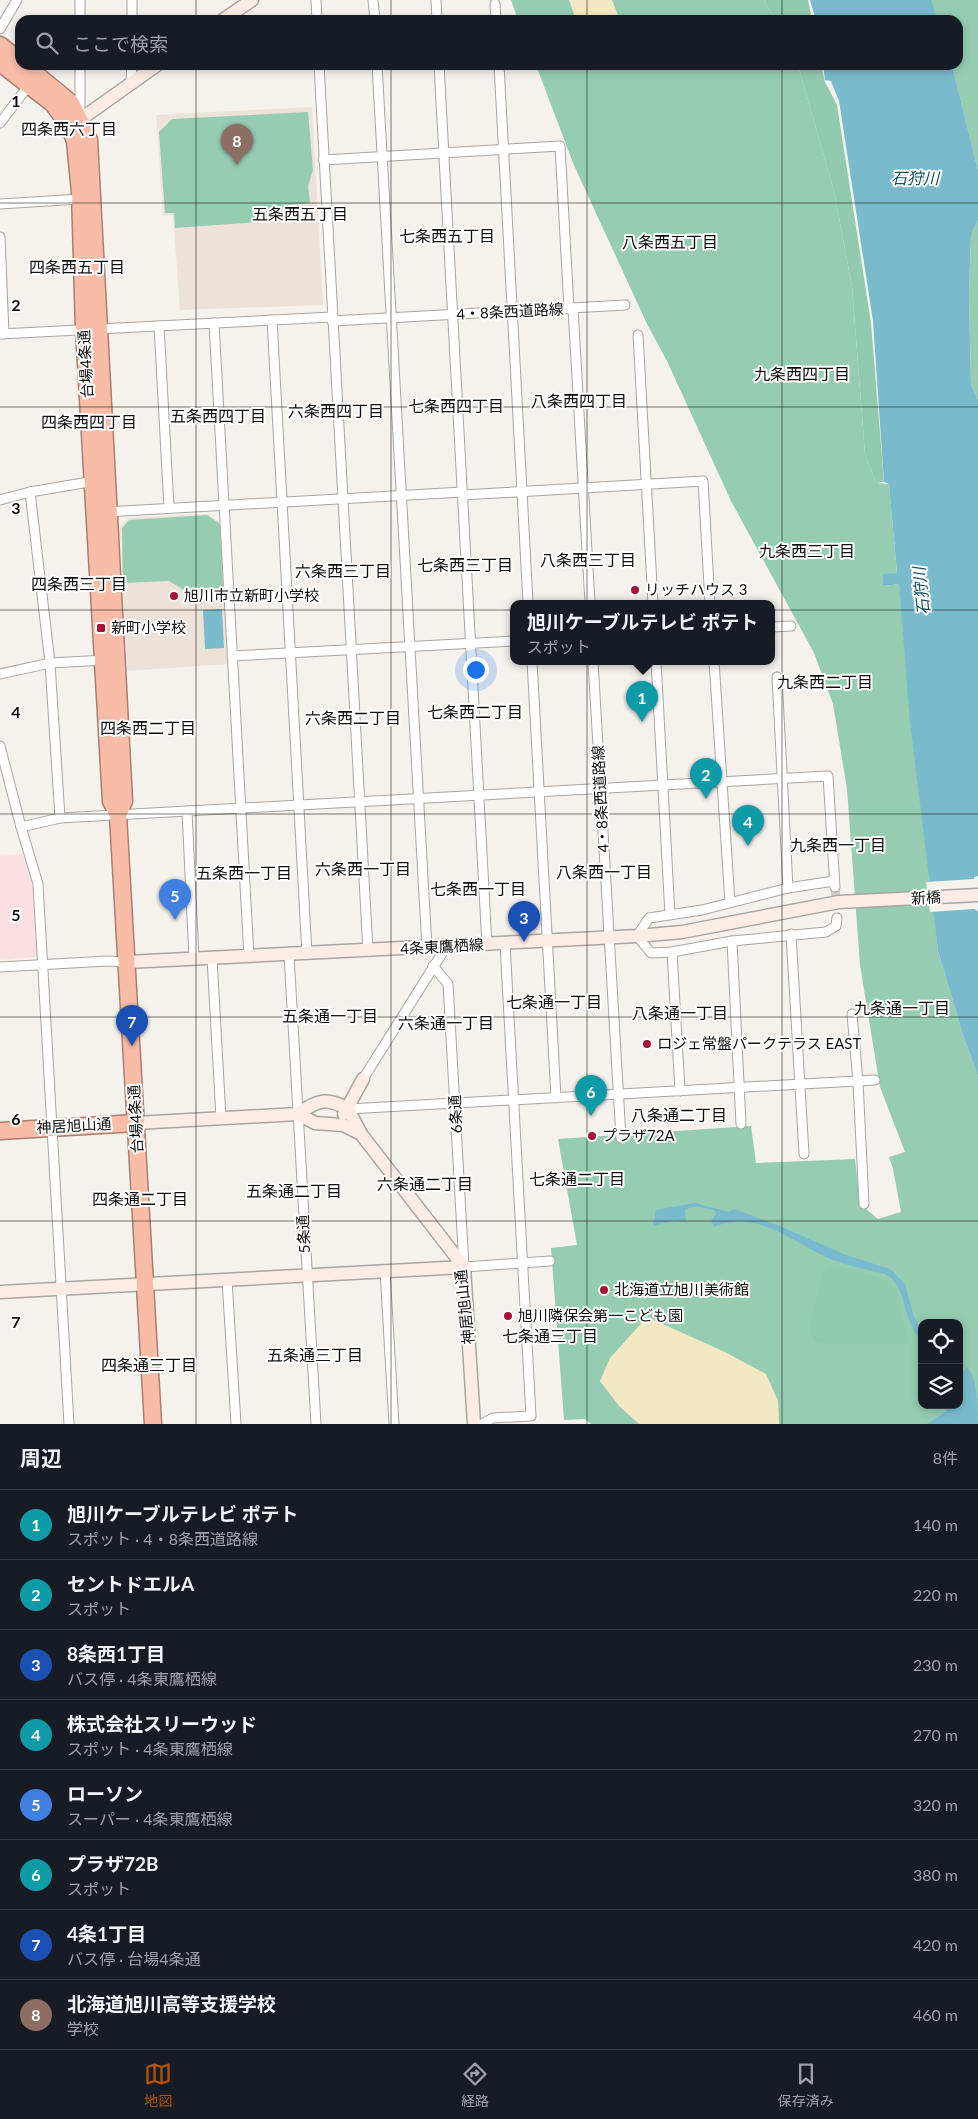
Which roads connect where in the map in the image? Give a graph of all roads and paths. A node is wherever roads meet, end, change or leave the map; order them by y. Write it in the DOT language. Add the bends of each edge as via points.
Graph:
graph roads {
  1 [pos="17,0"];
  2 [pos="80,0"];
  3 [pos="132,0"];
  4 [pos="252,0"];
  5 [pos="316,0"];
  6 [pos="373,0"];
  7 [pos="436,0"];
  8 [pos="495,4"];
  9 [pos="80,15"];
  10 [pos="132,15"];
  11 [pos="230,15"];
  12 [pos="317,15"];
  13 [pos="374,15"];
  14 [pos="437,15"];
  15 [pos="496,15"];
  16 [pos="0,30"];
  17 [pos="0,45"];
  18 [pos="15,57"];
  19 [pos="0,63"];
  20 [pos="31,70"];
  21 [pos="80,70"];
  22 [pos="132,70"];
  23 [pos="150,70"];
  24 [pos="319,70"];
  25 [pos="377,70"];
  26 [pos="440,70"];
  27 [pos="499,70"];
  28 [pos="132,82"];
  29 [pos="29,85"];
  30 [pos="52,104"];
  31 [pos="80,119"];
  32 [pos="0,123"];
  33 [pos="503,149"];
  34 [pos="444,153"];
  35 [pos="382,157"];
  36 [pos="323,160"];
  37 [pos="80,195"];
  38 [pos="0,204"];
  39 [pos="0,237"];
  40 [pos="625,305"];
  41 [pos="571,308"];
  42 [pos="512,312"];
  43 [pos="453,315"];
  44 [pos="392,318"];
  45 [pos="332,319"];
  46 [pos="272,320"];
  47 [pos="214,323"];
  48 [pos="159,326"];
  49 [pos="91,329"];
  50 [pos="2,334"];
  51 [pos="638,336"];
  52 [pos="100,481"];
  53 [pos="646,483"];
  54 [pos="584,488"];
  55 [pos="522,491"];
  56 [pos="30,492"];
  57 [pos="463,493"];
  58 [pos="402,496"];
  59 [pos="342,499"];
  60 [pos="0,500"];
  61 [pos="282,501"];
  62 [pos="224,505"];
  63 [pos="169,508"];
  64 [pos="101,513"];
  65 [pos="528,600"];
  66 [pos="590,600"];
  67 [pos="653,600"];
  68 [pos="710,600"];
  69 [pos="792,626"];
  70 [pos="775,627"];
  71 [pos="510,641"];
  72 [pos="471,643"];
  73 [pos="410,647"];
  74 [pos="350,650"];
  75 [pos="290,653"];
  76 [pos="232,656"];
  77 [pos="110,660"];
  78 [pos="50,663"];
  79 [pos="532,665"];
  80 [pos="593,665"];
  81 [pos="656,665"];
  82 [pos="714,665"];
  83 [pos="0,674"];
  84 [pos="777,677"];
  85 [pos="0,746"];
  86 [pos="783,778"];
  87 [pos="723,781"];
  88 [pos="663,785"];
  89 [pos="600,788"];
  90 [pos="539,792"];
  91 [pos="479,795"];
  92 [pos="419,798"];
  93 [pos="359,801"];
  94 [pos="298,805"];
  95 [pos="240,808"];
  96 [pos="187,811"];
  97 [pos="118,815"];
  98 [pos="60,818"];
  99 [pos="21,827"];
  100 [pos="788,888"];
  101 [pos="978,895"];
  102 [pos="874,900"];
  103 [pos="730,903"];
  104 [pos="670,915"];
  105 [pos="836,922"];
  106 [pos="791,934"];
  107 [pos="637,936"];
  108 [pos="609,938"];
  109 [pos="547,941"];
  110 [pos="732,941"];
  111 [pos="505,944"];
  112 [pos="487,945"];
  113 [pos="446,947"];
  114 [pos="427,948"];
  115 [pos="368,951"];
  116 [pos="672,952"];
  117 [pos="306,954"];
  118 [pos="288,955"];
  119 [pos="249,957"];
  120 [pos="212,958"];
  121 [pos="194,959"];
  122 [pos="127,962"];
  123 [pos="43,964"];
  124 [pos="433,966"];
  125 [pos="0,967"];
  126 [pos="852,1014"];
  127 [pos="363,1079"];
  128 [pos="875,1080"];
  129 [pos="858,1082"];
  130 [pos="800,1085"];
  131 [pos="739,1088"];
  132 [pos="680,1091"];
  133 [pos="618,1094"];
  134 [pos="556,1098"];
  135 [pos="513,1100"];
  136 [pos="328,1101"];
  137 [pos="455,1103"];
  138 [pos="348,1109"];
  139 [pos="298,1114"];
  140 [pos="221,1118"];
  141 [pos="136,1122"];
  142 [pos="331,1122"];
  143 [pos="741,1124"];
  144 [pos="52,1127"];
  145 [pos="0,1131"];
  146 [pos="361,1134"];
  147 [pos="621,1138"];
  148 [pos="804,1154"];
  149 [pos="864,1204"];
  150 [pos="550,1261"];
  151 [pos="522,1262"];
  152 [pos="464,1267"];
  153 [pos="385,1271"];
  154 [pos="306,1276"];
  155 [pos="227,1280"];
  156 [pos="145,1285"];
  157 [pos="62,1288"];
  158 [pos="0,1292"];
  159 [pos="69,1424"];
  160 [pos="153,1424"];
  161 [pos="236,1424"];
  162 [pos="316,1424"];
  163 [pos="394,1424"];
  164 [pos="474,1424"];
  165 [pos="482,1424"];
  1 -- 16 [label="street"];
  2 -- 9 [label="street"];
  3 -- 10 [label="street"];
  4 -- 11 [label="street"];
  5 -- 12 [label="street"];
  6 -- 13 [label="street"];
  7 -- 14 [label="street"];
  8 -- 15 [label="street"];
  17 -- 18 [label="highway"];
  19 -- 29 [label="highway, 台場4条通"];
  20 -- 31 [label="highway, 台場4条通" via="71,103"];
  21 -- 31 [label="street"];
  22 -- 28 [label="street"];
  23 -- 28 [label="street"];
  24 -- 36 [label="street"];
  25 -- 35 [label="street"];
  26 -- 34 [label="street"];
  27 -- 33 [label="street"];
  28 -- 31 [label="street"];
  29 -- 30 [label="highway, 台場4条通"];
  29 -- 32 [label="street"];
  30 -- 31 [label="highway"];
  30 -- 37 [label="highway, 台場4条通" via="69,126 75,141"];
  31 -- 37 [label="highway"];
  31 -- 49 [label="highway, 台場4条通" via="89,140"];
  33 -- 34 [label="street"];
  33 -- 41 [label="street" via="560,146"];
  33 -- 42 [label="street"];
  34 -- 35 [label="street"];
  34 -- 43 [label="street"];
  35 -- 36 [label="street"];
  35 -- 44 [label="street"];
  36 -- 45 [label="street"];
  37 -- 38 [label="street"];
  37 -- 49 [label="highway, 台場4条通"];
  39 -- 50 [label="street"];
  40 -- 41 [label="street"];
  41 -- 42 [label="street, 4・8条西道路線"];
  41 -- 54 [label="street, 4・8条西道路線"];
  42 -- 43 [label="street, 4・8条西道路線"];
  42 -- 55 [label="street"];
  43 -- 44 [label="street, 4・8条西道路線"];
  43 -- 57 [label="street"];
  44 -- 45 [label="street, 4・8条西道路線"];
  44 -- 58 [label="street"];
  45 -- 46 [label="street, 4・8条西道路線"];
  45 -- 59 [label="street"];
  46 -- 47 [label="street, 4・8条西道路線"];
  46 -- 61 [label="street"];
  47 -- 48 [label="street, 4・8条西道路線"];
  47 -- 62 [label="street"];
  48 -- 49 [label="street, 4・8条西道路線"];
  48 -- 63 [label="street"];
  49 -- 50 [label="street, 4・8条西道路線"];
  49 -- 52 [label="highway, 台場4条通"];
  51 -- 53 [label="street"];
  52 -- 56 [label="street"];
  52 -- 64 [label="highway, 台場4条通"];
  53 -- 54 [label="street"];
  53 -- 67 [label="street"];
  53 -- 68 [label="street" via="703,481"];
  54 -- 55 [label="street"];
  54 -- 66 [label="street, 4・8条西道路線"];
  55 -- 57 [label="street"];
  55 -- 65 [label="street"];
  56 -- 60 [label="street"];
  56 -- 78 [label="street"];
  57 -- 58 [label="street"];
  57 -- 72 [label="street"];
  58 -- 59 [label="street"];
  58 -- 73 [label="street"];
  59 -- 61 [label="street"];
  59 -- 74 [label="street"];
  61 -- 62 [label="street"];
  61 -- 75 [label="street"];
  62 -- 63 [label="street"];
  62 -- 76 [label="street"];
  63 -- 64 [label="street"];
  64 -- 77 [label="highway, 台場4条通"];
  69 -- 70 [label="street"];
  71 -- 72 [label="street"];
  72 -- 73 [label="street"];
  72 -- 91 [label="street"];
  73 -- 74 [label="street"];
  73 -- 92 [label="street"];
  74 -- 75 [label="street"];
  74 -- 93 [label="street"];
  75 -- 76 [label="street"];
  75 -- 94 [label="street"];
  76 -- 95 [label="street"];
  77 -- 78 [label="street"];
  77 -- 97 [label="highway, 台場4条通" via="110,801"];
  78 -- 83 [label="street"];
  78 -- 98 [label="street"];
  79 -- 90 [label="street"];
  80 -- 89 [label="street, 4・8条西道路線"];
  81 -- 88 [label="street"];
  82 -- 87 [label="street"];
  84 -- 86 [label="street"];
  85 -- 99 [label="street"];
  86 -- 87 [label="street"];
  86 -- 100 [label="street"];
  86 -- 100 [label="street" via="828,776 834,884"];
  87 -- 88 [label="street"];
  87 -- 103 [label="street"];
  88 -- 89 [label="street"];
  88 -- 104 [label="street"];
  89 -- 90 [label="street"];
  89 -- 108 [label="street, 4・8条西道路線"];
  90 -- 91 [label="street"];
  90 -- 109 [label="street"];
  91 -- 92 [label="street"];
  91 -- 112 [label="street"];
  92 -- 93 [label="street"];
  92 -- 114 [label="street"];
  93 -- 94 [label="street"];
  93 -- 115 [label="street"];
  94 -- 95 [label="street"];
  94 -- 117 [label="street"];
  95 -- 96 [label="street"];
  95 -- 119 [label="street"];
  96 -- 97 [label="street"];
  96 -- 121 [label="street"];
  97 -- 98 [label="street"];
  97 -- 122 [label="highway, 台場4条通"];
  98 -- 99 [label="street"];
  99 -- 123 [label="street" via="38,884"];
  100 -- 103 [label="street"];
  101 -- 102 [label="street, 新橋"];
  102 -- 107 [label="street, 4条東鷹栖線" via="800,908 682,932"];
  103 -- 104 [label="street"];
  104 -- 107 [label="street" via="649,918"];
  105 -- 106 [label="street" via="826,932"];
  106 -- 110 [label="street"];
  106 -- 130 [label="street"];
  107 -- 108 [label="street, 4条東鷹栖線"];
  107 -- 116 [label="street" via="651,953"];
  108 -- 109 [label="street, 4条東鷹栖線"];
  108 -- 133 [label="street, 4・8条西道路線"];
  109 -- 111 [label="street, 4条東鷹栖線"];
  109 -- 134 [label="street"];
  110 -- 116 [label="street"];
  110 -- 131 [label="street"];
  111 -- 112 [label="street, 4条東鷹栖線"];
  111 -- 135 [label="street"];
  112 -- 113 [label="street, 4条東鷹栖線"];
  113 -- 114 [label="street, 4条東鷹栖線"];
  113 -- 124 [label="street"];
  114 -- 115 [label="street, 4条東鷹栖線"];
  115 -- 117 [label="street, 4条東鷹栖線"];
  116 -- 132 [label="street"];
  117 -- 118 [label="street, 4条東鷹栖線"];
  118 -- 119 [label="street, 4条東鷹栖線"];
  118 -- 139 [label="street, 5条通"];
  119 -- 120 [label="street, 4条東鷹栖線"];
  120 -- 121 [label="street, 4条東鷹栖線"];
  120 -- 140 [label="street"];
  121 -- 122 [label="street, 4条東鷹栖線"];
  122 -- 123 [label="street"];
  122 -- 141 [label="highway, 台場4条通"];
  123 -- 125 [label="street"];
  123 -- 144 [label="street"];
  124 -- 127 [label="street"];
  124 -- 137 [label="street, 6条通" via="448,984"];
  126 -- 129 [label="street"];
  127 -- 136 [label="street, 神居旭山通" via="352,1090"];
  127 -- 138 [label="street"];
  128 -- 129 [label="street"];
  129 -- 130 [label="street"];
  129 -- 149 [label="street"];
  130 -- 131 [label="street"];
  130 -- 148 [label="street"];
  131 -- 132 [label="street"];
  131 -- 143 [label="street"];
  132 -- 133 [label="street"];
  133 -- 134 [label="street"];
  133 -- 147 [label="street, 4・8条西道路線"];
  134 -- 135 [label="street"];
  135 -- 137 [label="street"];
  135 -- 151 [label="street"];
  136 -- 138 [label="street"];
  136 -- 139 [label="street, 神居旭山通" via="314,1102"];
  137 -- 138 [label="street"];
  137 -- 152 [label="street, 6条通"];
  138 -- 142 [label="street" via="340,1120"];
  138 -- 146 [label="street, 神居旭山通"];
  139 -- 140 [label="street, 神居旭山通"];
  139 -- 142 [label="street, 神居旭山通" via="315,1123"];
  139 -- 154 [label="street, 5条通"];
  140 -- 141 [label="street, 神居旭山通"];
  141 -- 144 [label="highway, 神居旭山通"];
  141 -- 156 [label="highway, 台場4条通"];
  142 -- 146 [label="street, 神居旭山通"];
  144 -- 145 [label="highway, 神居旭山通"];
  144 -- 157 [label="street"];
  146 -- 152 [label="street, 神居旭山通"];
  150 -- 151 [label="street"];
  151 -- 152 [label="street"];
  151 -- 165 [label="street" via="531,1416 493,1418"];
  152 -- 153 [label="street"];
  152 -- 164 [label="street, 神居旭山通"];
  153 -- 154 [label="street"];
  153 -- 163 [label="street"];
  154 -- 155 [label="street"];
  154 -- 162 [label="street, 5条通"];
  155 -- 156 [label="street"];
  155 -- 161 [label="street"];
  156 -- 157 [label="street"];
  156 -- 160 [label="highway, 台場4条通"];
  157 -- 158 [label="street"];
  157 -- 159 [label="street"];
}
